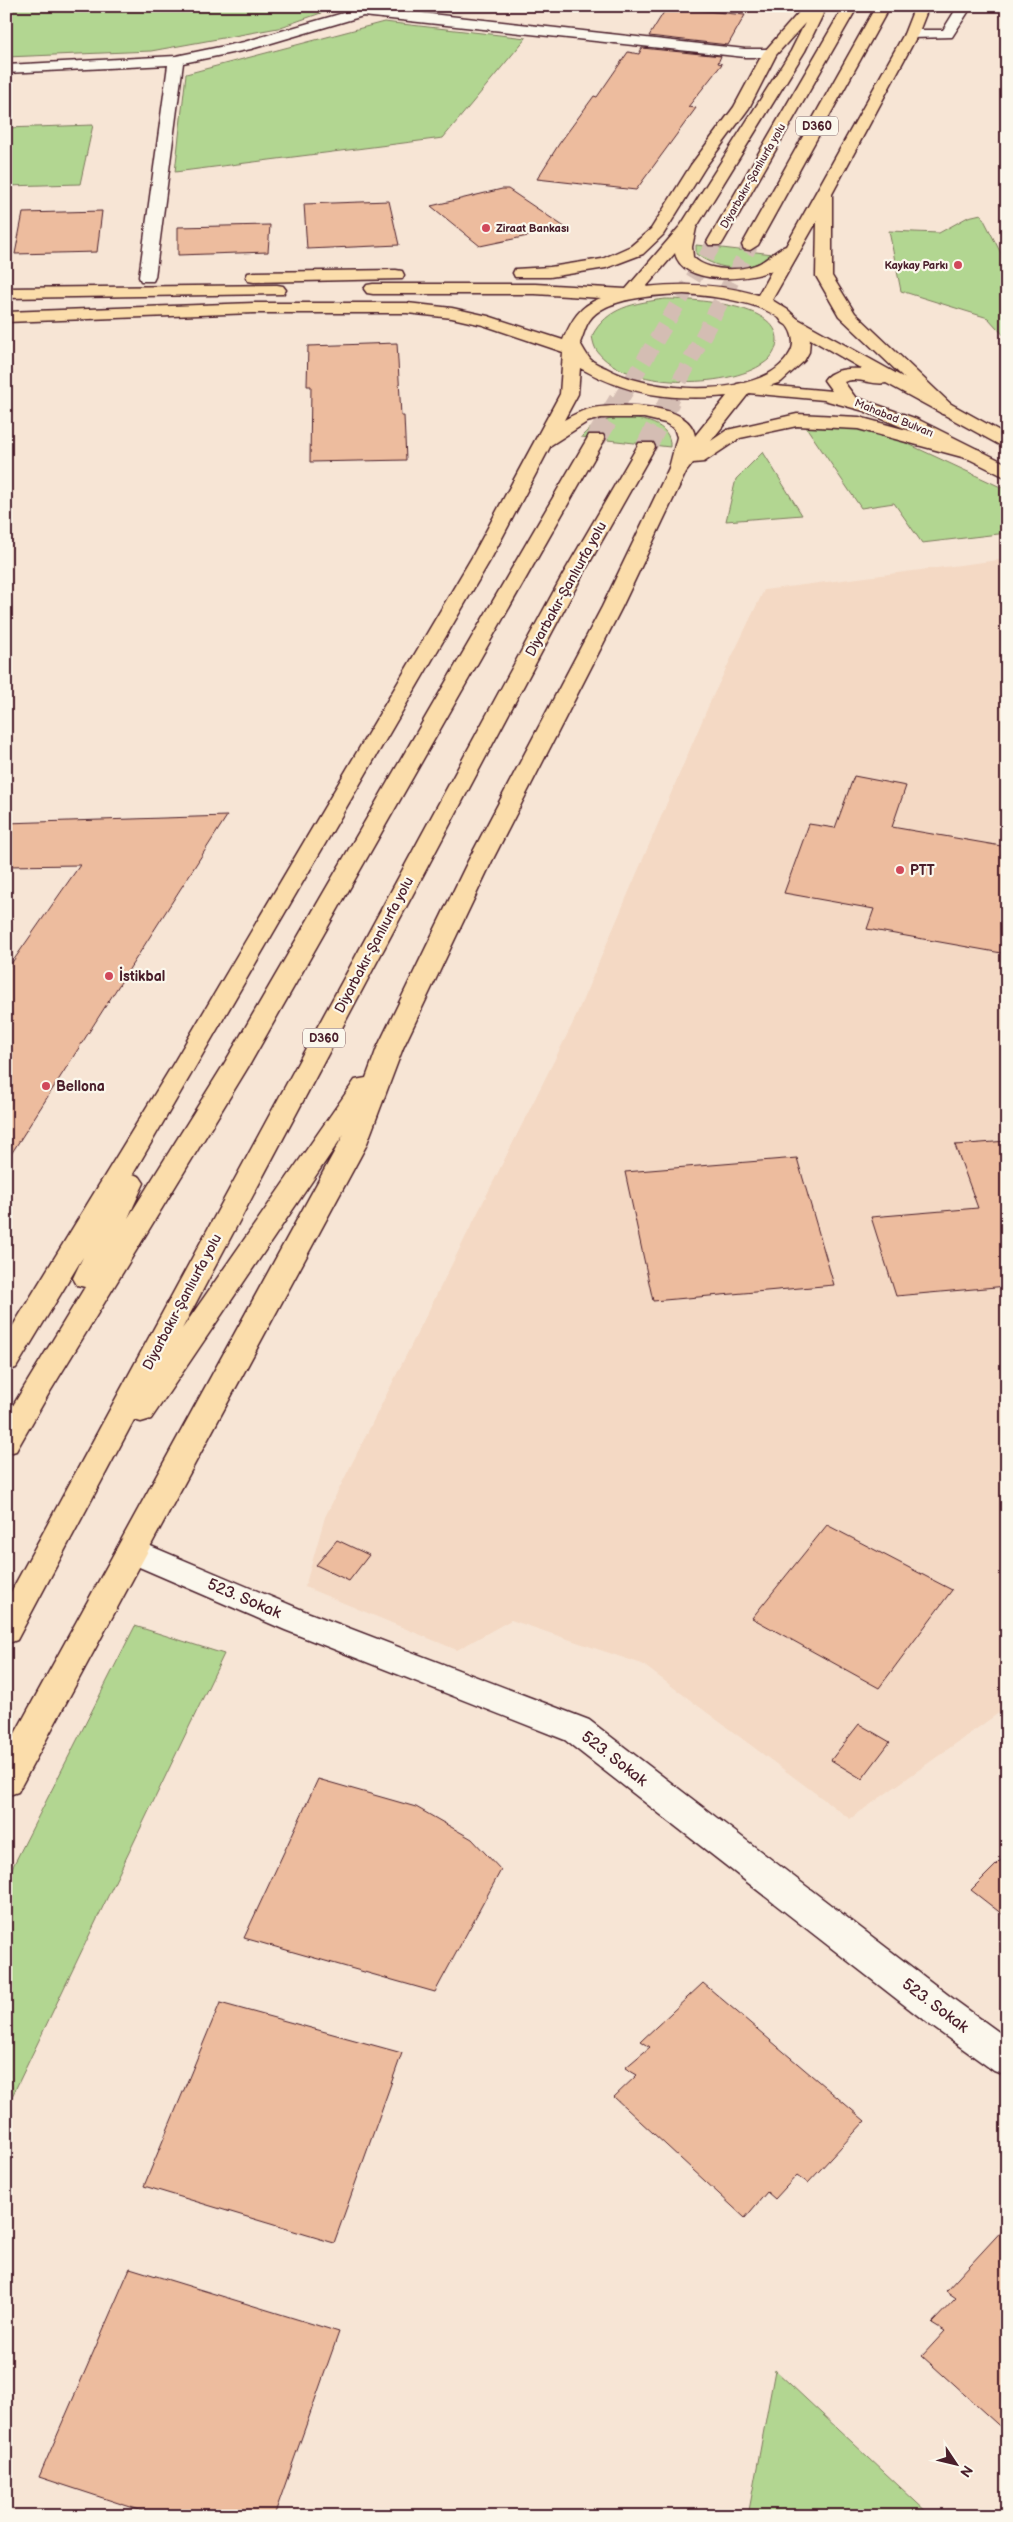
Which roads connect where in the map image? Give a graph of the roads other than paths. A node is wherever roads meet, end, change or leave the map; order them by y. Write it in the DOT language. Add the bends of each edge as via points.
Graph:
graph roads {
  1 [pos="812,6"];
  2 [pos="820,6"];
  3 [pos="851,6"];
  4 [pos="883,6"];
  5 [pos="922,6"];
  6 [pos="965,6"];
  7 [pos="365,9"];
  8 [pos="911,34"];
  9 [pos="770,53"];
  10 [pos="176,60"];
  11 [pos="6,69"];
  12 [pos="825,192"];
  13 [pos="688,228"];
  14 [pos="715,242"];
  15 [pos="797,243"];
  16 [pos="750,245"];
  17 [pos="147,277"];
  18 [pos="6,280"];
  19 [pos="6,293"];
  20 [pos="630,294"];
  21 [pos="762,302"];
  22 [pos="6,317"];
  23 [pos="789,319"];
  24 [pos="572,349"];
  25 [pos="903,385"];
  26 [pos="743,388"];
  27 [pos="849,400"];
  28 [pos="948,410"];
  29 [pos="596,439"];
  30 [pos="544,441"];
  31 [pos="1007,443"];
  32 [pos="646,447"];
  33 [pos="972,454"];
  34 [pos="677,471"];
  35 [pos="1007,472"];
  36 [pos="390,1048"];
  37 [pos="186,1064"];
  38 [pos="6,1361"];
  39 [pos="38,1387"];
  40 [pos="6,1443"];
  41 [pos="67,1517"];
  42 [pos="134,1551"];
  43 [pos="6,1631"];
  44 [pos="6,1782"];
  45 [pos="1007,2059"];
  1 -- 9 [label="main road"];
  2 -- 13 [label="main road" via="794,58"];
  3 -- 14 [label="main road, Diyarbakır-Şanlıurfa yolu / D360"];
  4 -- 16 [label="main road, D360"];
  5 -- 8 [label="main road"];
  6 -- 8 [label="street" via="947,34"];
  7 -- 9 [label="street" via="745,53"];
  7 -- 10 [label="street" via="246,46"];
  8 -- 12 [label="main road"];
  9 -- 17 [label="main road" via="742,108 657,232 637,250 606,263 550,272"];
  10 -- 11 [label="street"];
  10 -- 17 [label="street"];
  12 -- 15 [label="main road"];
  12 -- 28 [label="main road" via="824,276 848,316"];
  13 -- 15 [label="main road" via="683,252 686,260 716,273 732,274 765,268"];
  13 -- 20 [label="main road"];
  15 -- 21 [label="main road"];
  17 -- 18 [label="main road"];
  19 -- 20 [label="main road" via="534,289"];
  20 -- 21 [label="main road" via="656,290 702,290"];
  20 -- 24 [label="main road" via="602,303 582,316 571,332"];
  21 -- 23 [label="main road"];
  22 -- 24 [label="main road" via="254,308 407,308 488,321"];
  23 -- 25 [label="main road"];
  23 -- 26 [label="main road" via="800,331 803,348 794,364 773,378"];
  24 -- 26 [label="main road" via="585,364 607,378 637,388 681,393"];
  24 -- 30 [label="main road" via="569,394"];
  25 -- 27 [label="main road" via="862,373 843,375 833,380"];
  25 -- 28 [label="main road"];
  26 -- 27 [label="main road, Mahabad Bulvarı"];
  26 -- 34 [label="main road"];
  27 -- 33 [label="main road, Mahabad Bulvarı" via="931,432"];
  28 -- 31 [label="main road"];
  29 -- 39 [label="main road" via="237,1064"];
  30 -- 34 [label="main road" via="591,414 635,411 656,414 683,425 686,434"];
  30 -- 37 [label="main road" via="482,557"];
  32 -- 41 [label="main road, Diyarbakır-Şanlıurfa yolu / D360" via="572,576"];
  33 -- 34 [label="main road" via="859,422 797,420 734,434"];
  33 -- 35 [label="main road, Mahabad Bulvarı"];
  34 -- 36 [label="main road" via="612,607 480,861"];
  36 -- 41 [label="main road"];
  36 -- 42 [label="main road" via="353,1146 176,1468"];
  37 -- 38 [label="main road"];
  37 -- 39 [label="main road"];
  39 -- 40 [label="main road"];
  41 -- 43 [label="main road, Diyarbakır-Şanlıurfa yolu / D360"];
  42 -- 44 [label="main road"];
  42 -- 45 [label="street, 523. Sokak" via="296,1622 577,1730"];
}
